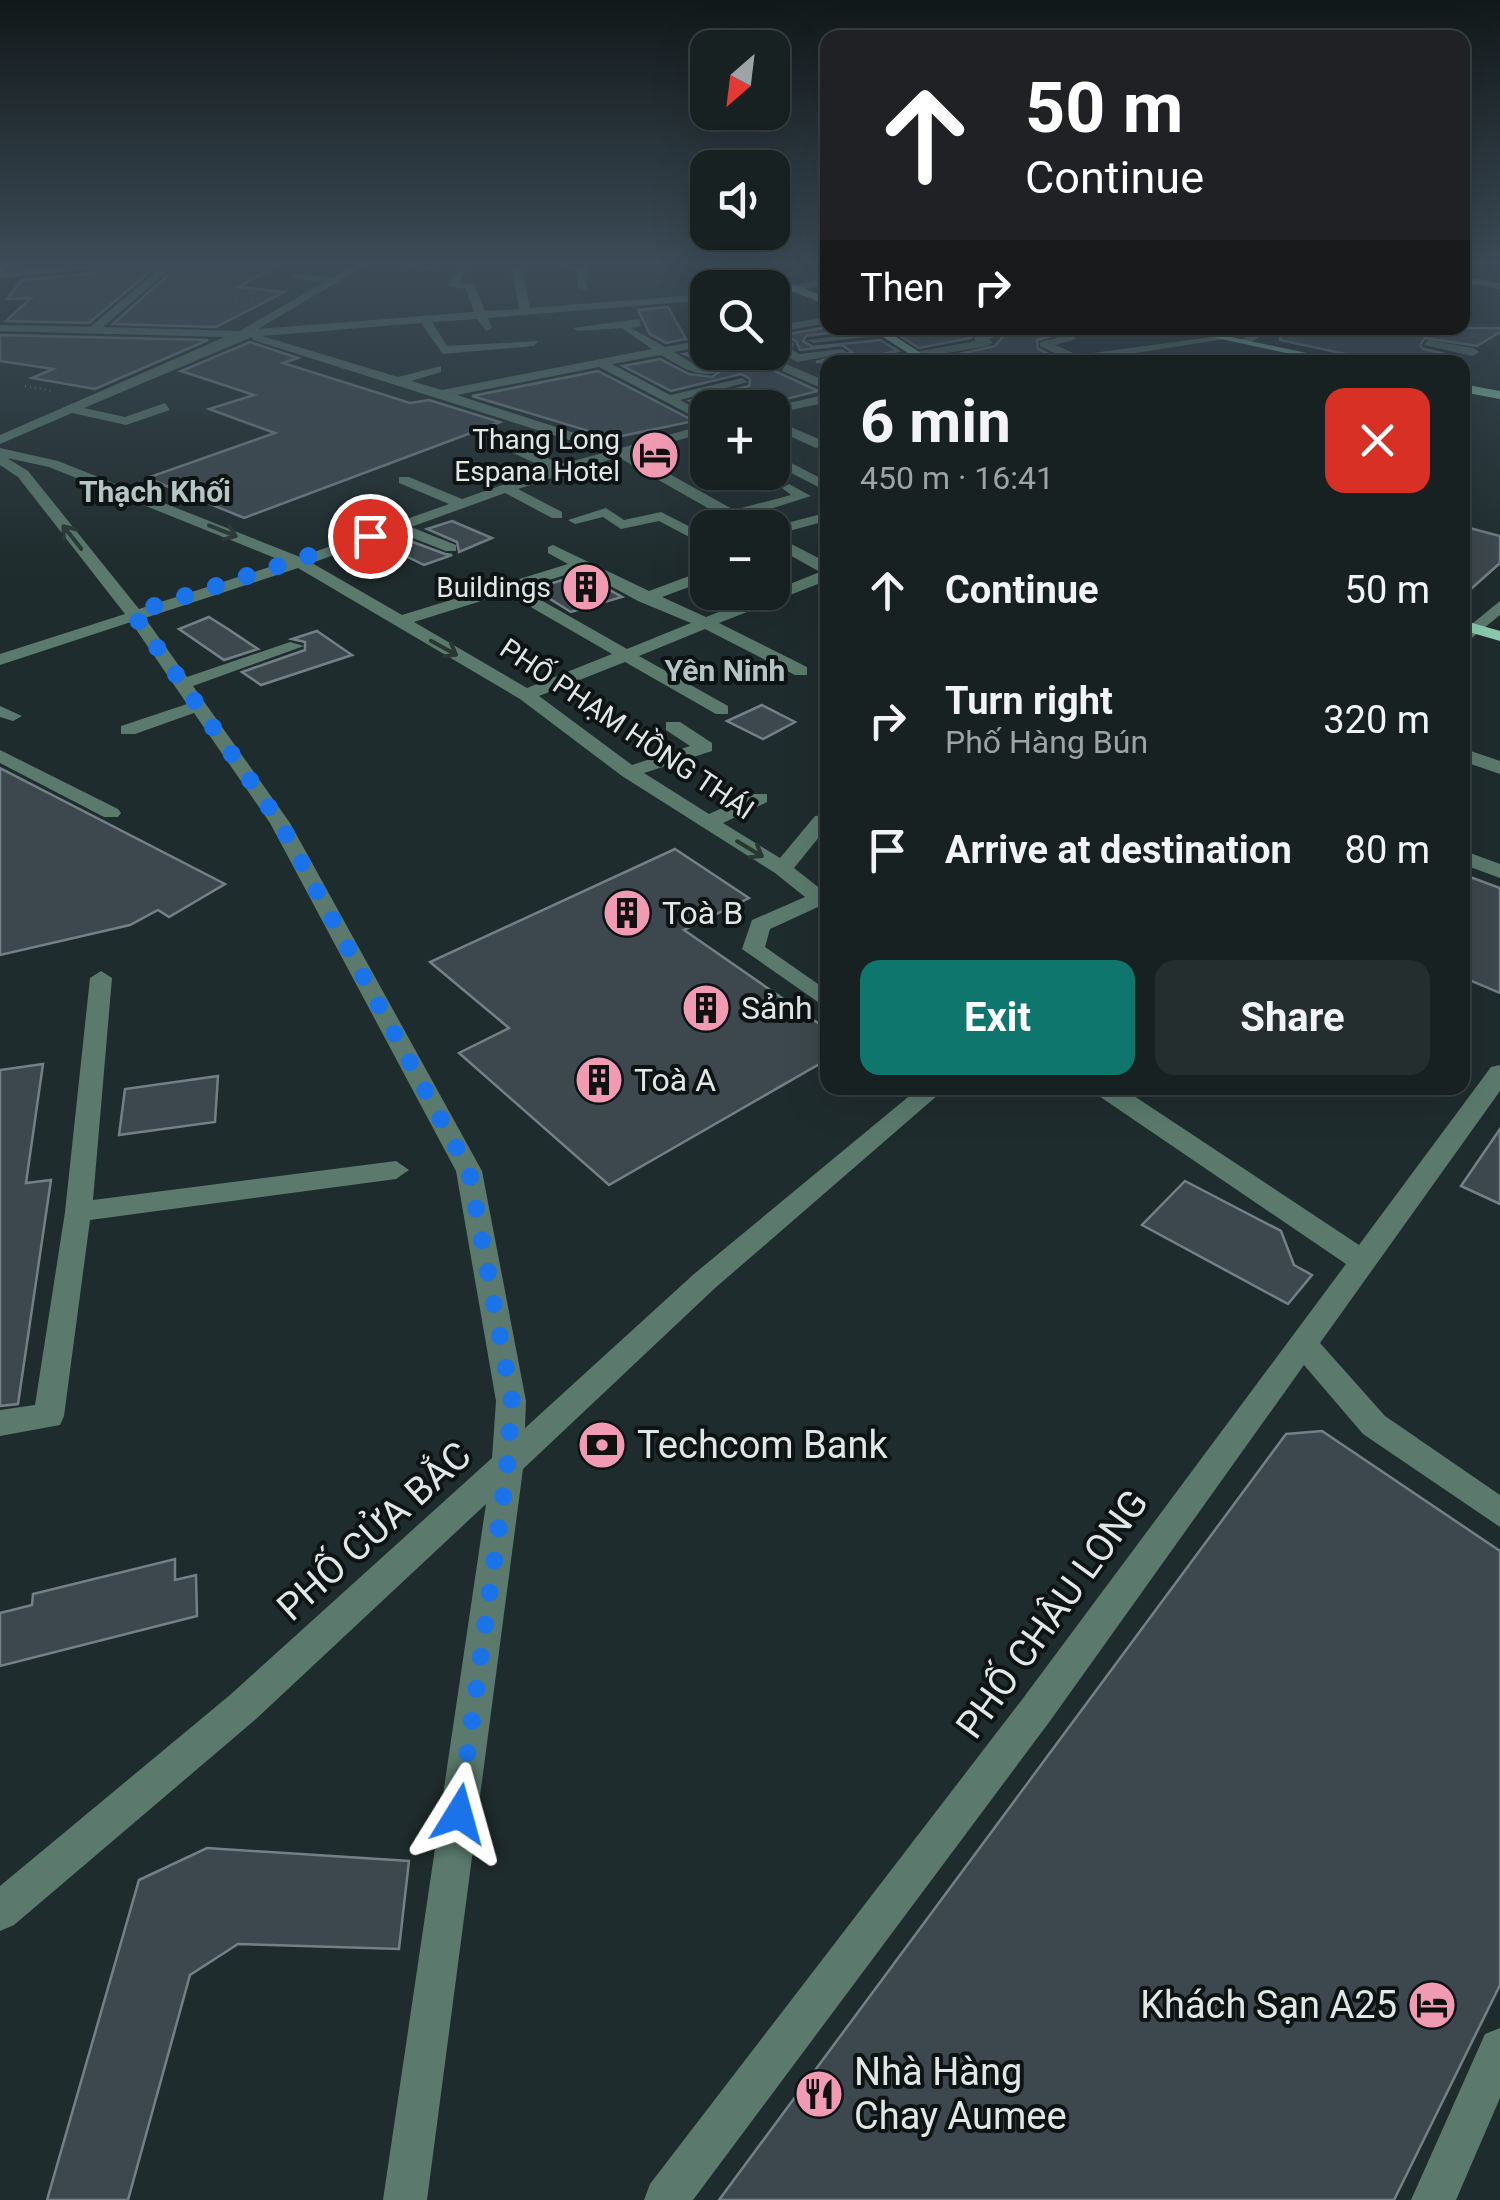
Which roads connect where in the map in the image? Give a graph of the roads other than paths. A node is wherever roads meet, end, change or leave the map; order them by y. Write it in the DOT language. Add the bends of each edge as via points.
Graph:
graph roads {
  1 [pos="168,367"];
  2 [pos="350,367"];
  3 [pos="575,367"];
  4 [pos="607,367"];
  5 [pos="437,369"];
  6 [pos="785,371"];
  7 [pos="655,376"];
  8 [pos="397,381"];
  9 [pos="636,381"];
  10 [pos="742,382"];
  11 [pos="1470,389"];
  12 [pos="820,393"];
  13 [pos="440,394"];
  14 [pos="1500,395"];
  15 [pos="672,398"];
  16 [pos="820,398"];
  17 [pos="790,406"];
  18 [pos="165,407"];
  19 [pos="690,409"];
  20 [pos="70,410"];
  21 [pos="790,432"];
  22 [pos="690,433"];
  23 [pos="0,440"];
  24 [pos="820,445"];
  25 [pos="518,450"];
  26 [pos="624,453"];
  27 [pos="0,455"];
  28 [pos="53,464"];
  29 [pos="790,467"];
  30 [pos="560,468"];
  31 [pos="23,474"];
  32 [pos="404,480"];
  33 [pos="820,484"];
  34 [pos="506,488"];
  35 [pos="790,489"];
  36 [pos="460,504"];
  37 [pos="727,510"];
  38 [pos="750,510"];
  39 [pos="556,515"];
  40 [pos="820,518"];
  41 [pos="575,520"];
  42 [pos="790,526"];
  43 [pos="396,527"];
  44 [pos="690,533"];
  45 [pos="451,548"];
  46 [pos="553,550"];
  47 [pos="790,550"];
  48 [pos="300,562"];
  49 [pos="581,564"];
  50 [pos="820,567"];
  51 [pos="820,575"];
  52 [pos="690,581"];
  53 [pos="644,598"];
  54 [pos="535,603"];
  55 [pos="1500,606"];
  56 [pos="133,613"];
  57 [pos="398,622"];
  58 [pos="703,623"];
  59 [pos="1470,627"];
  60 [pos="1500,636"];
  61 [pos="296,646"];
  62 [pos="628,654"];
  63 [pos="0,660"];
  64 [pos="800,671"];
  65 [pos="190,694"];
  66 [pos="526,695"];
  67 [pos="722,710"];
  68 [pos="124,722"];
  69 [pos="674,726"];
  70 [pos="0,756"];
  71 [pos="1470,757"];
  72 [pos="1500,768"];
  73 [pos="628,772"];
  74 [pos="760,798"];
  75 [pos="111,813"];
  76 [pos="820,822"];
  77 [pos="706,823"];
  78 [pos="1470,859"];
  79 [pos="782,869"];
  80 [pos="1500,872"];
  81 [pos="820,896"];
  82 [pos="820,901"];
  83 [pos="102,978"];
  84 [pos="820,996"];
  85 [pos="1494,1090"];
  86 [pos="926,1095"];
  87 [pos="1115,1095"];
  88 [pos="396,1170"];
  89 [pos="78,1212"];
  90 [pos="1362,1260"];
  91 [pos="1302,1342"];
  92 [pos="0,1423"];
  93 [pos="507,1468"];
  94 [pos="1500,1513"];
  95 [pos="0,1911"];
  96 [pos="1500,2050"];
  97 [pos="406,2200"];
  98 [pos="666,2200"];
  99 [pos="1432,2200"];
  1 -- 20 [label="street"];
  2 -- 8 [label="street"];
  3 -- 13 [label="street"];
  4 -- 9 [label="street"];
  5 -- 8 [label="street"];
  6 -- 12 [label="street"];
  7 -- 9 [label="street"];
  8 -- 13 [label="street"];
  9 -- 15 [label="street"];
  10 -- 15 [label="street"];
  11 -- 14 [label="main road"];
  13 -- 26 [label="street"];
  15 -- 19 [label="street"];
  16 -- 17 [label="street"];
  18 -- 20 [label="street" via="126,420"];
  20 -- 23 [label="street"];
  21 -- 24 [label="street"];
  22 -- 26 [label="street"];
  25 -- 30 [label="street"];
  26 -- 30 [label="street"];
  26 -- 37 [label="street"];
  27 -- 28 [label="street, PHỐ PHẠM HỒNG THÁI"];
  27 -- 31 [label="street"];
  28 -- 31 [label="street"];
  28 -- 48 [label="street, PHỐ PHẠM HỒNG THÁI, one-way"];
  29 -- 33 [label="street"];
  30 -- 34 [label="street"];
  56 -- 31 [label="street, one-way"];
  32 -- 36 [label="street"];
  34 -- 36 [label="street"];
  34 -- 39 [label="street"];
  35 -- 38 [label="street" via="804,496"];
  36 -- 43 [label="street"];
  40 -- 42 [label="street"];
  41 -- 44 [label="street" via="606,512 621,525 660,516"];
  43 -- 45 [label="street"];
  43 -- 48 [label="street"];
  46 -- 49 [label="street"];
  47 -- 50 [label="street"];
  48 -- 56 [label="street"];
  48 -- 57 [label="street, PHỐ PHẠM HỒNG THÁI"];
  49 -- 53 [label="street"];
  49 -- 57 [label="street"];
  51 -- 58 [label="street"];
  52 -- 53 [label="street"];
  53 -- 58 [label="street"];
  54 -- 62 [label="street"];
  55 -- 59 [label="street"];
  56 -- 63 [label="street"];
  56 -- 65 [label="street"];
  57 -- 66 [label="street, PHỐ PHẠM HỒNG THÁI, one-way"];
  58 -- 62 [label="street"];
  58 -- 64 [label="street"];
  59 -- 60 [label="main road"];
  61 -- 65 [label="street"];
  62 -- 66 [label="street"];
  62 -- 67 [label="street"];
  65 -- 68 [label="street"];
  65 -- 93 [label="street" via="280,823 469,1171 512,1401"];
  66 -- 73 [label="street, PHỐ PHẠM HỒNG THÁI"];
  69 -- 73 [label="street" via="705,747"];
  70 -- 75 [label="street"];
  71 -- 72 [label="street"];
  73 -- 77 [label="street, PHỐ PHẠM HỒNG THÁI"];
  74 -- 77 [label="street"];
  76 -- 79 [label="street"];
  77 -- 79 [label="street, PHỐ PHẠM HỒNG THÁI, one-way"];
  78 -- 80 [label="street"];
  79 -- 81 [label="street, PHỐ PHẠM HỒNG THÁI"];
  82 -- 84 [label="street" via="760,925 753,949"];
  83 -- 89 [label="street"];
  85 -- 90 [label="street, PHỐ CHÂU LONG"];
  86 -- 93 [label="street, PHỐ CỬA BẮC" via="632,1346"];
  87 -- 90 [label="street"];
  88 -- 89 [label="street"];
  89 -- 92 [label="street" via="49,1416"];
  90 -- 91 [label="street, PHỐ CHÂU LONG"];
  91 -- 94 [label="street" via="1374,1425"];
  91 -- 98 [label="street, PHỐ CHÂU LONG" via="1037,1709"];
  93 -- 95 [label="street, PHỐ CỬA BẮC" via="133,1808"];
  93 -- 97 [label="street"];
  96 -- 99 [label="street"];
}
